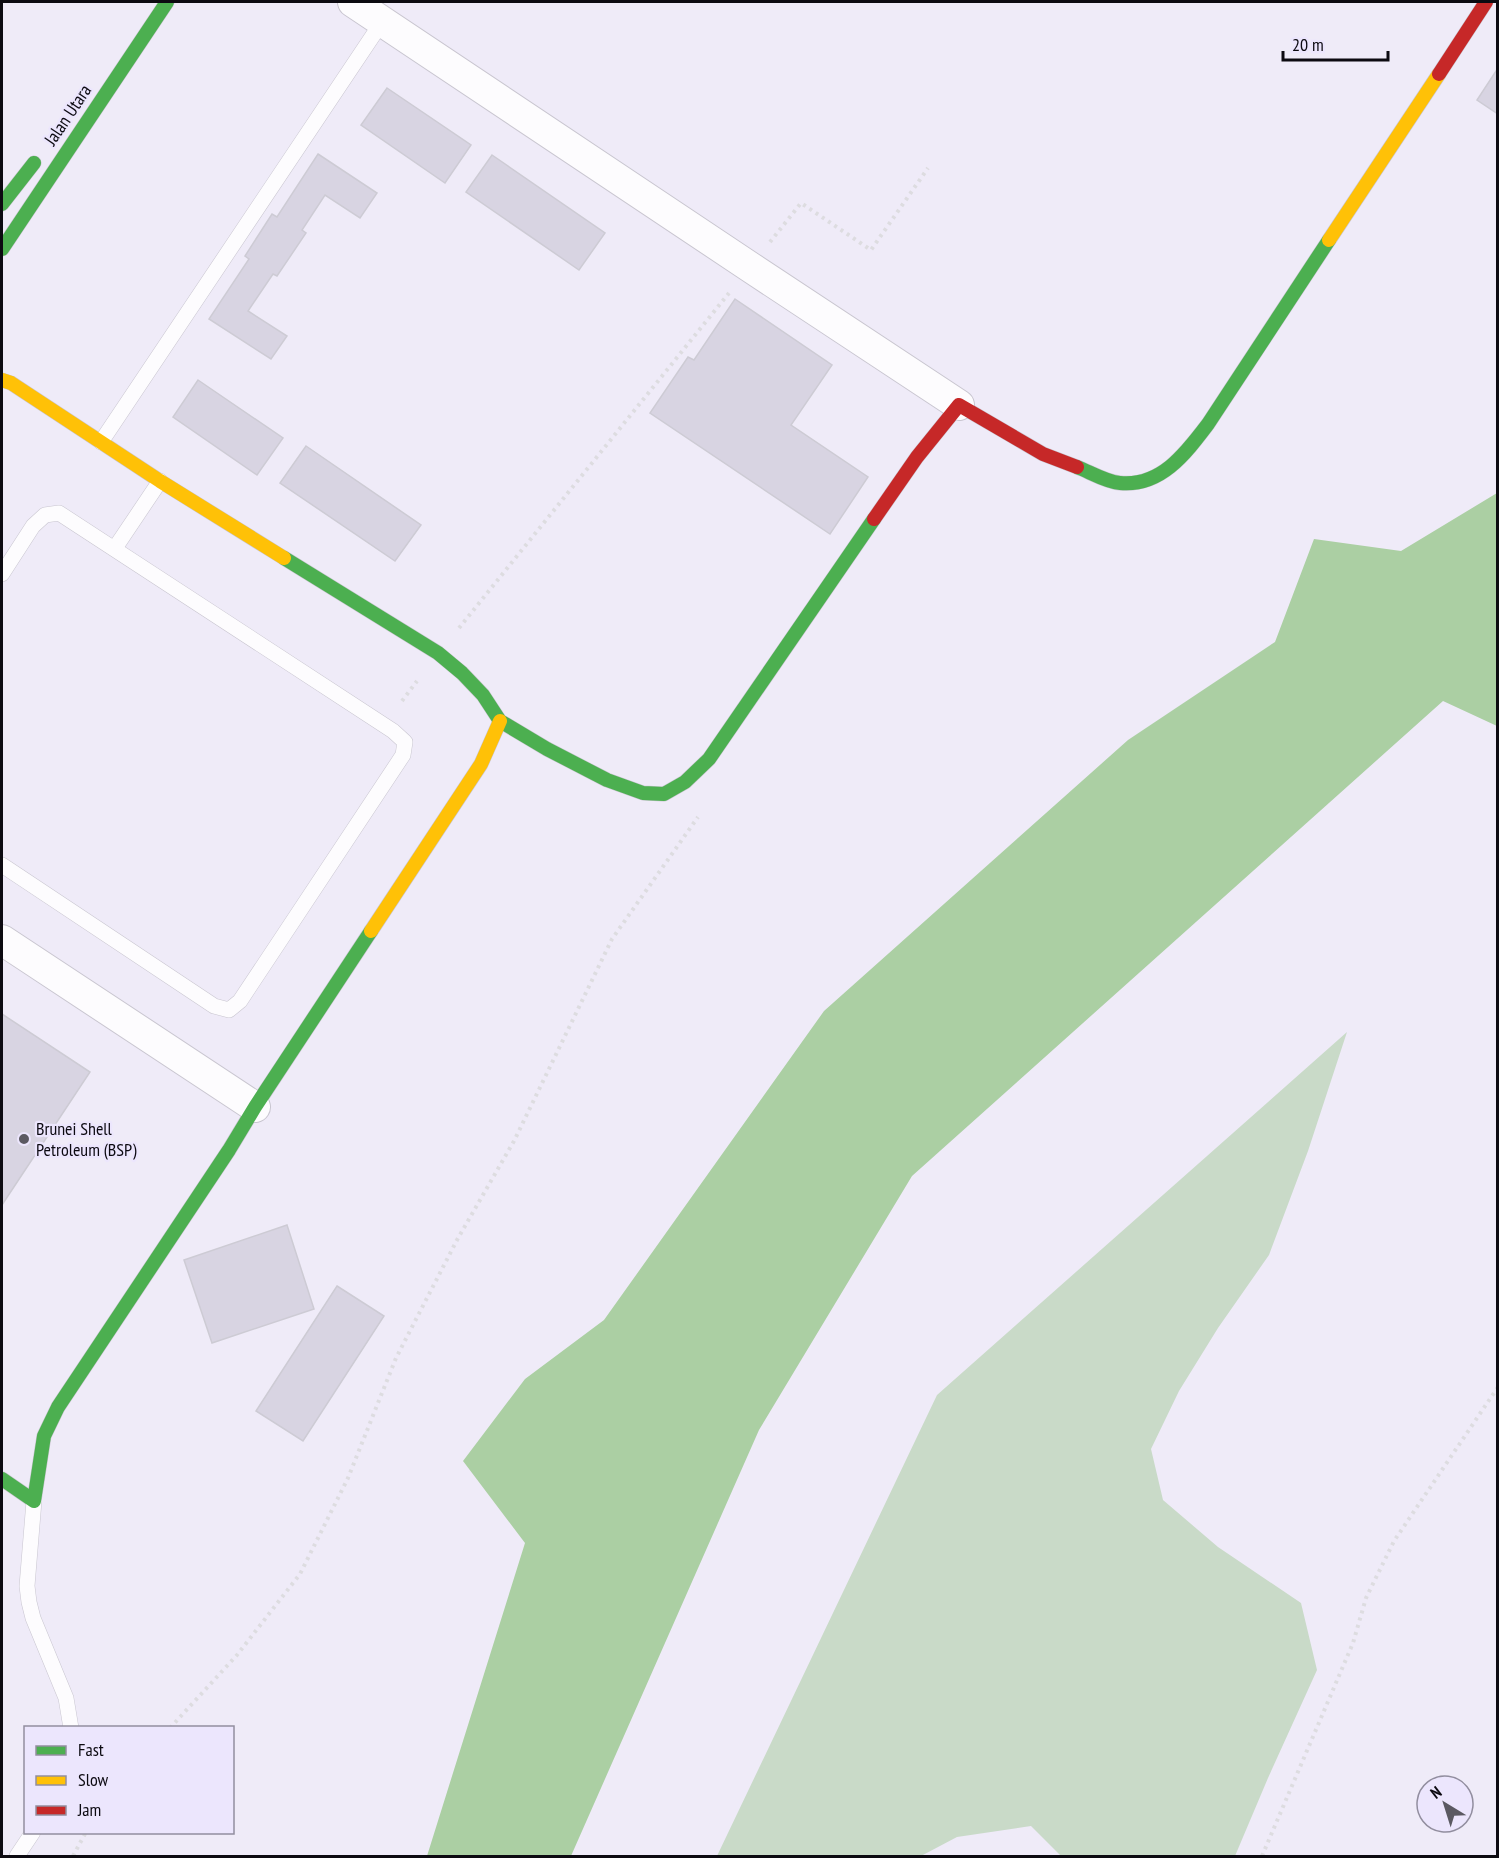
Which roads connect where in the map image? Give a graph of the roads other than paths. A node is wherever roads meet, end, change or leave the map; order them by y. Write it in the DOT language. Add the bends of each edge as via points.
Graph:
graph roads {
  1 [pos="167,2"];
  2 [pos="353,2"];
  3 [pos="1486,2"];
  4 [pos="382,22"];
  5 [pos="44,150"];
  6 [pos="2,204"];
  7 [pos="2,249"];
  8 [pos="5,377"];
  9 [pos="959,405"];
  10 [pos="101,442"];
  11 [pos="160,481"];
  12 [pos="115,548"];
  13 [pos="2,574"];
  14 [pos="500,721"];
  15 [pos="2,865"];
  16 [pos="2,940"];
  17 [pos="255,1107"];
  18 [pos="2,1479"];
  19 [pos="34,1501"];
  20 [pos="71,1726"];
  21 [pos="32,1834"];
  22 [pos="17,1857"];
  1 -- 7 [label="street, Jalan Utara"];
  2 -- 4 [label="street"];
  3 -- 9 [label="street" via="1208,424 1163,473 1143,481 1119,483 1089,473 1043,454"];
  4 -- 9 [label="street"];
  4 -- 10 [label="lane"];
  5 -- 6 [label="street, Jalan Utara"];
  8 -- 10 [label="street"];
  9 -- 14 [label="street" via="917,457 709,759 681,785 657,795 627,789"];
  10 -- 11 [label="street"];
  11 -- 12 [label="lane"];
  11 -- 14 [label="street" via="438,653 483,695"];
  12 -- 13 [label="lane" via="59,513 45,515 33,526"];
  12 -- 15 [label="lane" via="393,731 405,742 403,755 240,1002 229,1010 214,1006"];
  14 -- 17 [label="street" via="481,764"];
  16 -- 17 [label="street"];
  17 -- 19 [label="street" via="58,1407 44,1436"];
  18 -- 19 [label="street"];
  19 -- 20 [label="lane" via="29,1602 66,1698"];
  21 -- 22 [label="lane"];
}
